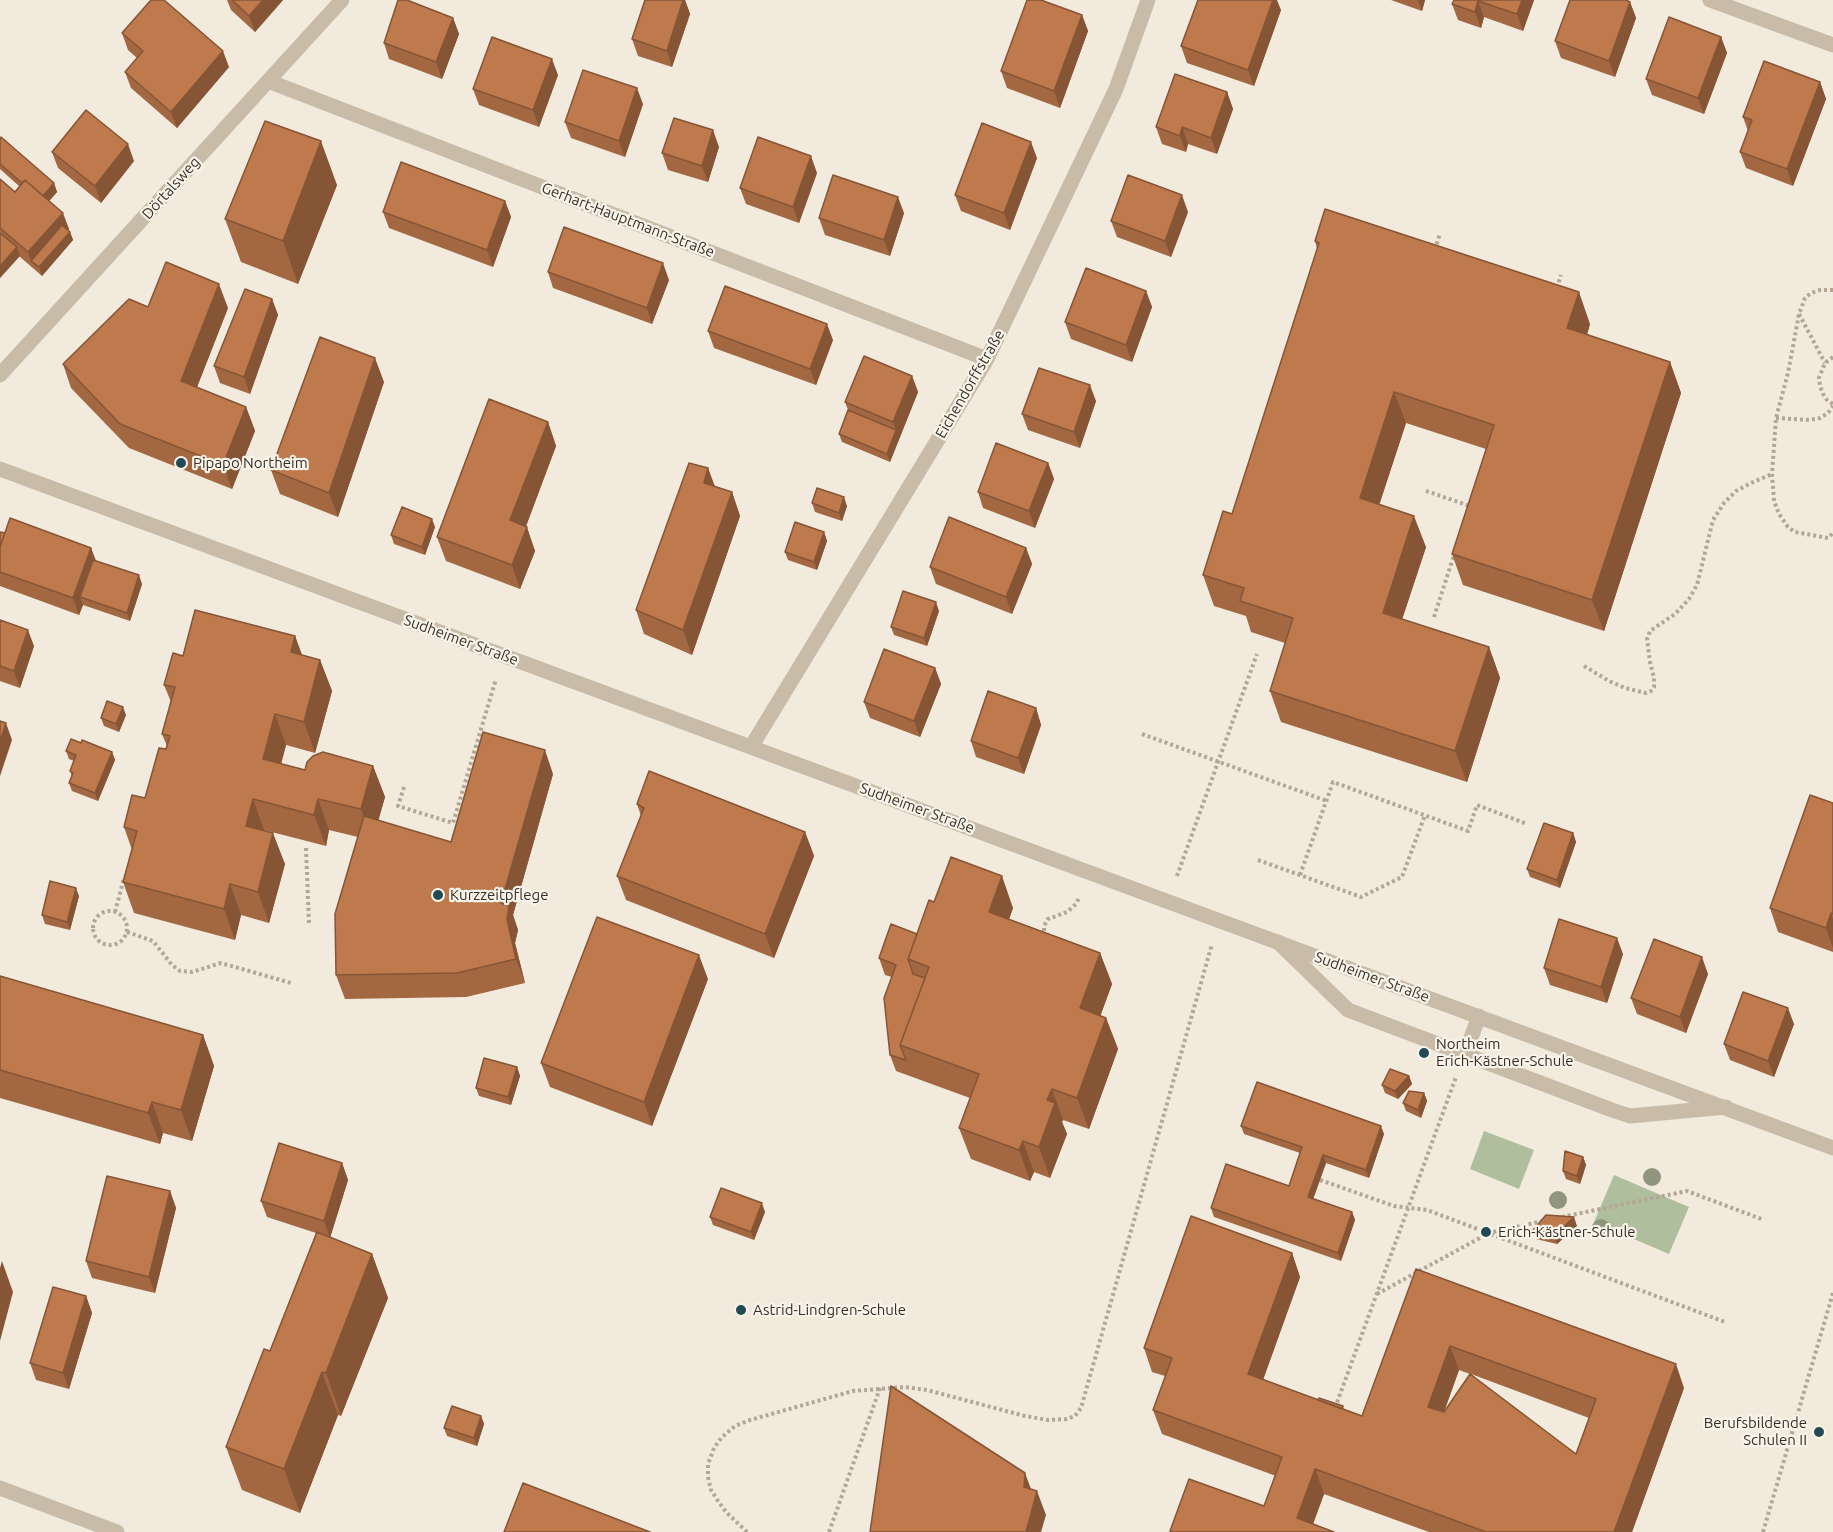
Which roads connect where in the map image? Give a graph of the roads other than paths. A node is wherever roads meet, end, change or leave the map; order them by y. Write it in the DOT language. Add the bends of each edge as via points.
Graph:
graph roads {
  1 [pos="342,0"];
  2 [pos="1148,0"];
  3 [pos="1710,0"];
  4 [pos="1833,45"];
  5 [pos="268,81"];
  6 [pos="987,359"];
  7 [pos="0,375"];
  8 [pos="0,469"];
  9 [pos="752,747"];
  10 [pos="1278,942"];
  11 [pos="1479,1016"];
  12 [pos="1465,1054"];
  13 [pos="1726,1107"];
  14 [pos="1833,1148"];
  15 [pos="0,1488"];
  16 [pos="117,1532"];
  1 -- 5 [label="street, Dörtalsweg"];
  2 -- 6 [label="street, Eichendorffstraße" via="1116,89"];
  3 -- 4 [label="street"];
  5 -- 6 [label="street, Gerhart-Hauptmann-Straße"];
  5 -- 7 [label="street, Dörtalsweg"];
  6 -- 9 [label="street, Eichendorffstraße"];
  8 -- 9 [label="street, Sudheimer Straße"];
  9 -- 10 [label="street, Sudheimer Straße"];
  10 -- 11 [label="street, Sudheimer Straße"];
  10 -- 12 [label="street" via="1348,1010"];
  11 -- 12 [label="street"];
  11 -- 13 [label="street, Sudheimer Straße"];
  12 -- 13 [label="street" via="1630,1116"];
  13 -- 14 [label="street, Sudheimer Straße"];
  15 -- 16 [label="street"];
}
